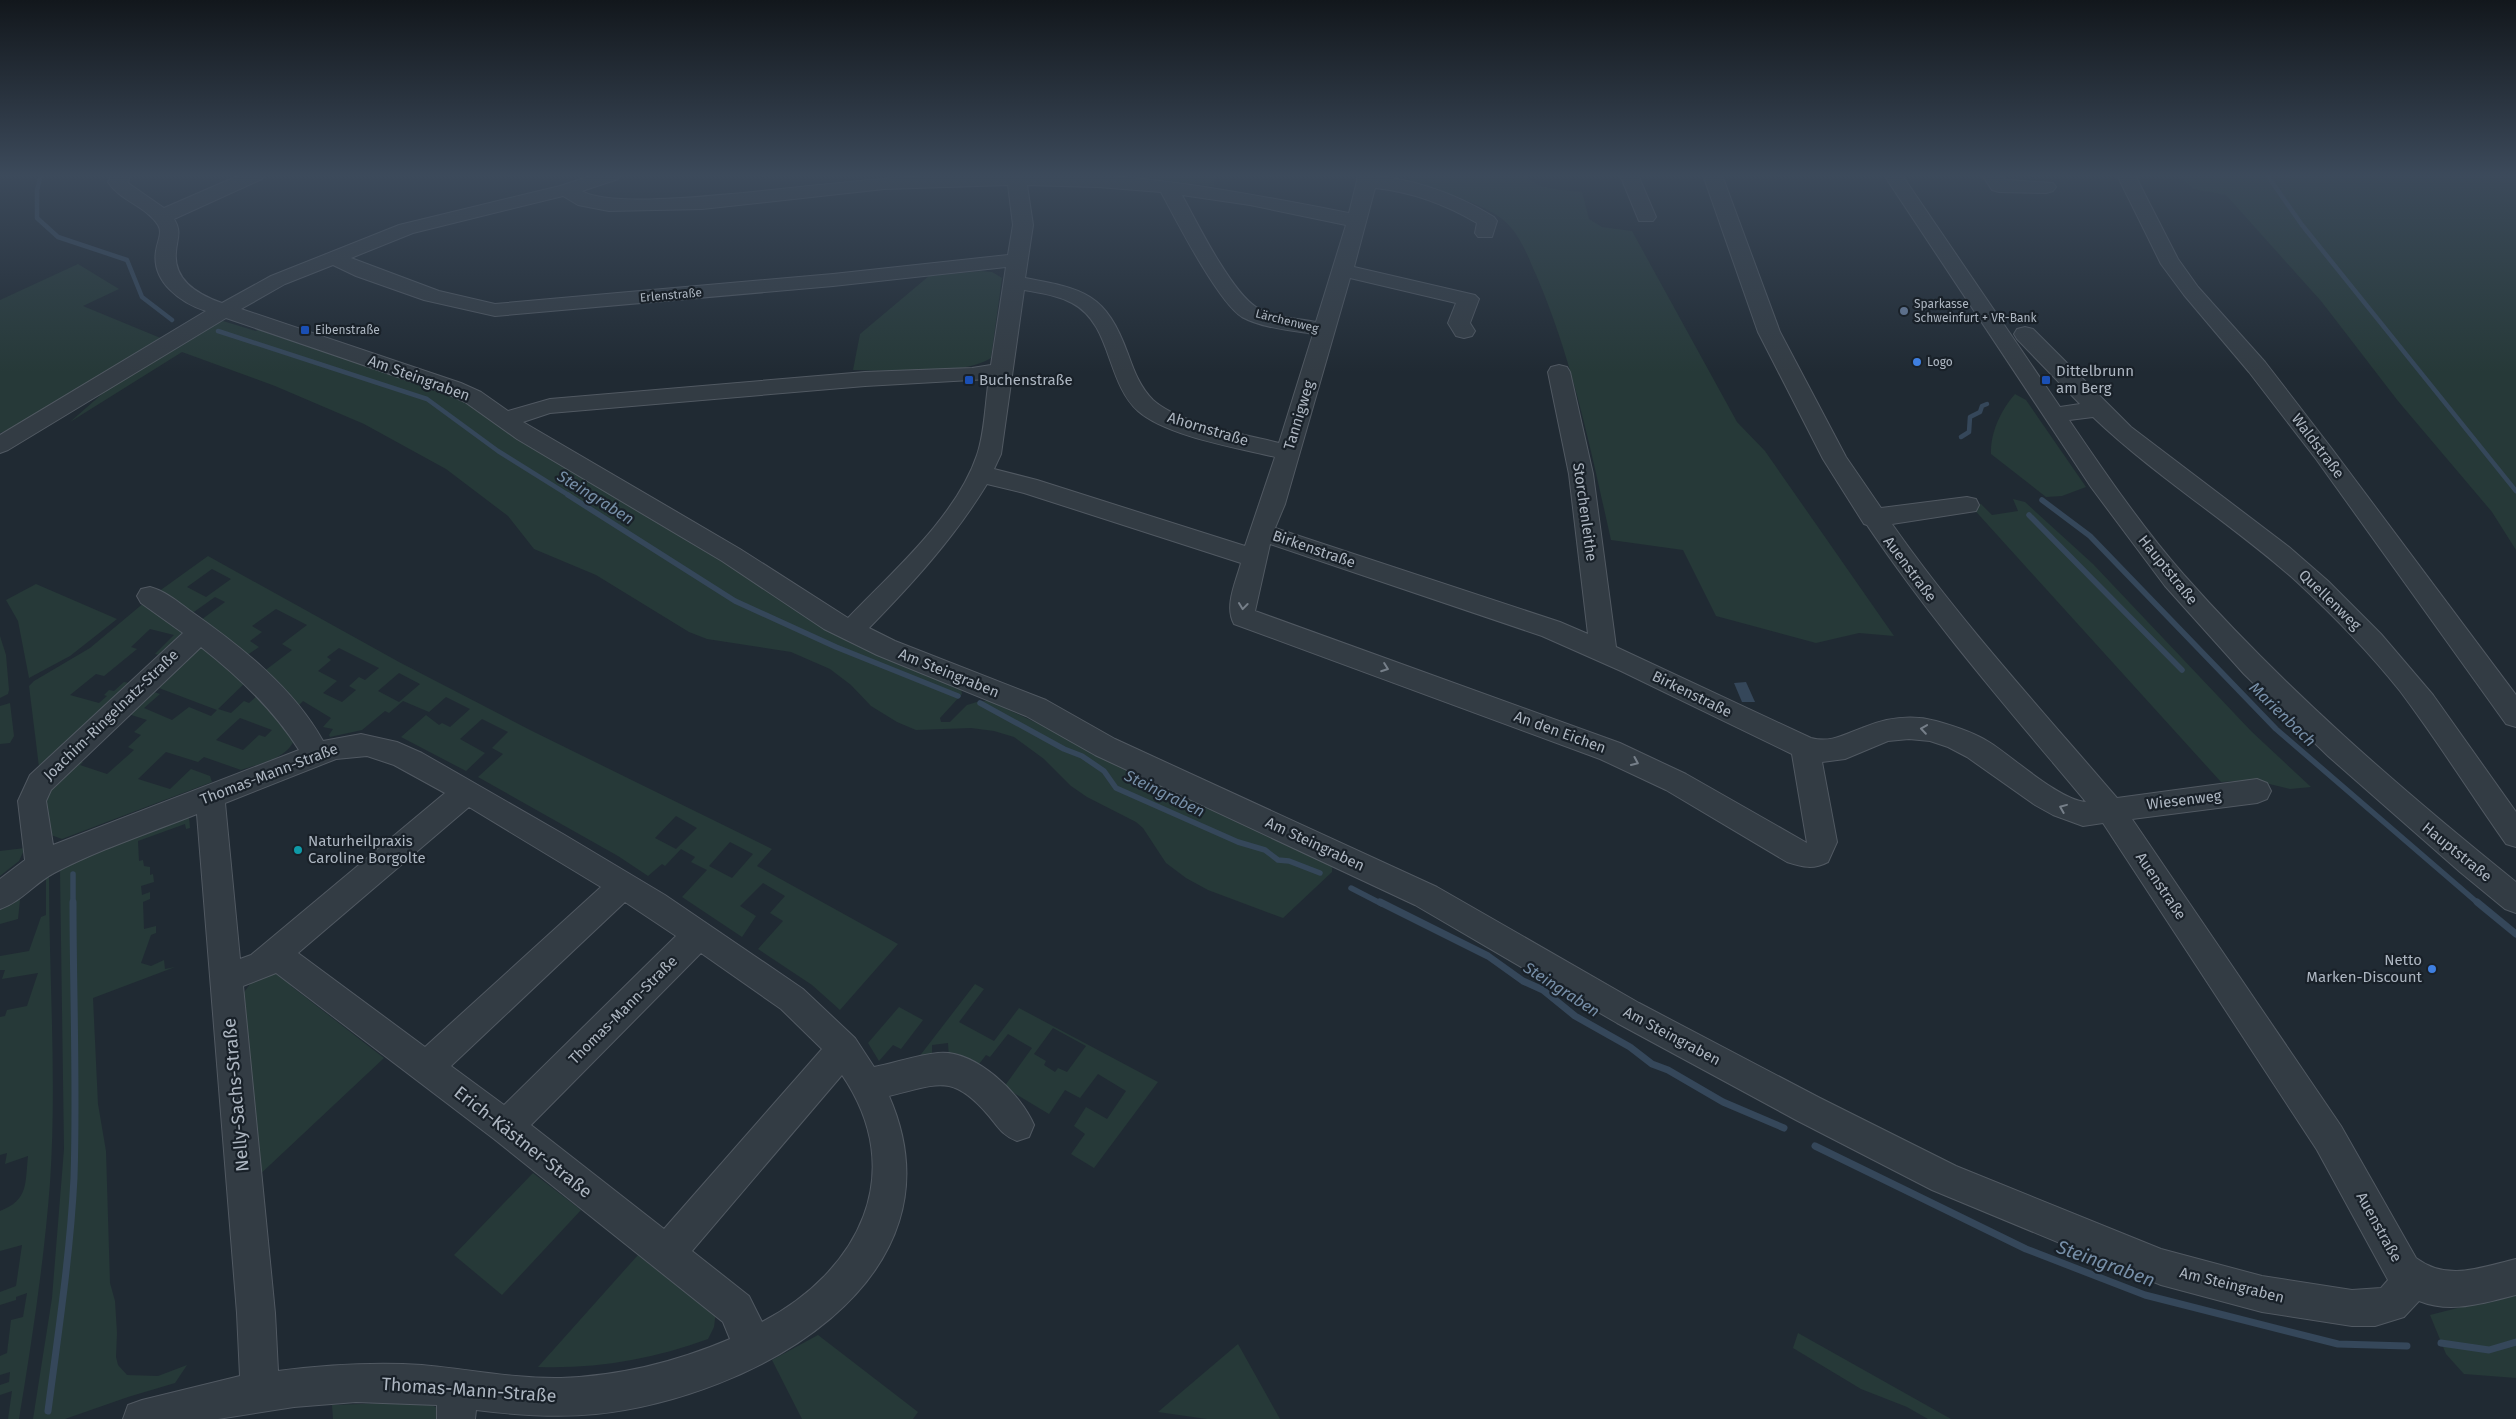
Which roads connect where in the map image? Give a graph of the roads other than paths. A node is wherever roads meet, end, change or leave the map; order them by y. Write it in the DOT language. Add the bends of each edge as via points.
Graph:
graph roads {
  1 [pos="168,241"];
  2 [pos="377,241"];
  3 [pos="1020,241"];
  4 [pos="1199,241"];
  5 [pos="1351,241"];
  6 [pos="1736,241"];
  7 [pos="1938,241"];
  8 [pos="2159,241"];
  9 [pos="334,257"];
  10 [pos="1017,260"];
  11 [pos="1342,270"];
  12 [pos="1014,282"];
  13 [pos="223,310"];
  14 [pos="1324,330"];
  15 [pos="1464,331"];
  16 [pos="2026,334"];
  17 [pos="999,371"];
  18 [pos="1559,372"];
  19 [pos="2098,409"];
  20 [pos="2055,415"];
  21 [pos="506,421"];
  22 [pos="0,444"];
  23 [pos="1288,453"];
  24 [pos="980,474"];
  25 [pos="1967,505"];
  26 [pos="1873,518"];
  27 [pos="1262,532"];
  28 [pos="1254,558"];
  29 [pos="150,596"];
  30 [pos="851,631"];
  31 [pos="202,632"];
  32 [pos="1604,653"];
  33 [pos="2516,716"];
  34 [pos="1804,748"];
  35 [pos="316,755"];
  36 [pos="2257,791"];
  37 [pos="467,792"];
  38 [pos="210,797"];
  39 [pos="2110,810"];
  40 [pos="2516,835"];
  41 [pos="41,865"];
  42 [pos="623,885"];
  43 [pos="0,896"];
  44 [pos="2516,900"];
  45 [pos="698,934"];
  46 [pos="275,954"];
  47 [pos="226,978"];
  48 [pos="843,1049"];
  49 [pos="427,1067"];
  50 [pos="867,1085"];
  51 [pos="1016,1125"];
  52 [pos="506,1128"];
  53 [pos="666,1254"];
  54 [pos="2516,1277"];
  55 [pos="2413,1280"];
  56 [pos="751,1347"];
  57 [pos="240,1403"];
  58 [pos="457,1403"];
  59 [pos="142,1419"];
  1 -- 13 [label="street, Am Steingraben" via="165,263 174,280 196,301"];
  2 -- 9 [label="street"];
  3 -- 10 [label="street"];
  4 -- 14 [label="street, Lärchenweg" via="1243,307 1259,315"];
  5 -- 11 [label="street, Tannigweg"];
  6 -- 26 [label="street, Auenstraße" via="1769,332 1835,460"];
  7 -- 20 [label="street, Hauptstraße"];
  8 -- 33 [label="street, Waldstraße" via="2191,292 2257,367 2324,454"];
  9 -- 10 [label="street, Erlenstraße" via="347,265 435,296 466,306 495,310"];
  9 -- 13 [label="street" via="278,280"];
  10 -- 12 [label="street"];
  11 -- 14 [label="street, Tannigweg"];
  11 -- 15 [label="street" via="1468,299 1459,323"];
  12 -- 17 [label="street"];
  12 -- 23 [label="street, Ahornstraße" via="1084,300 1105,327 1131,389 1149,409 1170,420"];
  13 -- 21 [label="street, Am Steingraben" via="453,388"];
  13 -- 22 [label="street"];
  14 -- 23 [label="street, Tannigweg"];
  16 -- 19 [label="street, Quellenweg"];
  17 -- 21 [label="street" via="818,382 568,404 538,409"];
  17 -- 24 [label="street" via="989,454"];
  18 -- 32 [label="street, Storchenleithe" via="1581,474"];
  19 -- 20 [label="street"];
  19 -- 40 [label="street, Quellenweg" via="2161,466 2263,539 2364,633 2409,684"];
  20 -- 44 [label="street, Hauptstraße" via="2115,504 2172,577 2254,669 2356,766"];
  21 -- 30 [label="street, Am Steingraben" via="731,555"];
  23 -- 27 [label="street, Tannigweg"];
  24 -- 28 [label="street, Birkenstraße" via="1028,486"];
  24 -- 30 [label="street" via="953,521"];
  25 -- 26 [label="street, Auenstraße"];
  26 -- 39 [label="street, Auenstraße" via="1958,630"];
  27 -- 28 [label="street, Tannigweg"];
  27 -- 32 [label="street, Birkenstraße" via="1551,629"];
  28 -- 34 [label="street, An den Eichen, one-way" via="1242,607 1244,618 1610,751 1676,782 1798,853 1812,856 1822,850 1822,842"];
  29 -- 31 [label="street"];
  30 -- 55 [label="street, Am Steingraben" via="1036,708 1105,746 1426,896 1628,1013 1944,1178 2161,1267 2262,1294 2352,1308 2375,1308 2391,1304"];
  31 -- 35 [label="street" via="258,680 311,743"];
  31 -- 41 [label="street, Joachim-Ringelnatz-Straße" via="184,645 40,783 32,801"];
  32 -- 34 [label="street, Birkenstraße"];
  39 -- 34 [label="street, Birkenstraße, one-way" via="2083,814 2059,806 1973,745 1938,732 1899,728 1880,732 1837,751 1817,752"];
  35 -- 37 [label="street, Thomas-Mann-Straße" via="344,746 374,746 397,754"];
  35 -- 38 [label="street, Thomas-Mann-Straße"];
  36 -- 39 [label="street, Wiesenweg"];
  37 -- 42 [label="street, Thomas-Mann-Straße"];
  37 -- 46 [label="street"];
  38 -- 41 [label="street, Thomas-Mann-Straße"];
  38 -- 47 [label="street, Nelly-Sachs-Straße"];
  39 -- 55 [label="street, Auenstraße" via="2329,1138 2389,1248 2403,1271"];
  41 -- 43 [label="street, Thomas-Mann-Straße"];
  42 -- 45 [label="street, Thomas-Mann-Straße"];
  42 -- 49 [label="street"];
  45 -- 48 [label="street, Thomas-Mann-Straße" via="801,1006"];
  45 -- 52 [label="street, Thomas-Mann-Straße"];
  46 -- 47 [label="street" via="262,964"];
  46 -- 49 [label="street, Erich-Kästner-Straße"];
  47 -- 57 [label="street, Nelly-Sachs-Straße" via="256,1313"];
  48 -- 50 [label="street, Thomas-Mann-Straße"];
  48 -- 53 [label="street"];
  49 -- 52 [label="street, Erich-Kästner-Straße"];
  50 -- 51 [label="street" via="950,1068 982,1084"];
  50 -- 56 [label="street, Thomas-Mann-Straße" via="882,1115 892,1162 890,1188 877,1230 846,1280 829,1297 791,1325"];
  52 -- 53 [label="street, Erich-Kästner-Straße"];
  53 -- 56 [label="street, Erich-Kästner-Straße" via="736,1309 743,1319"];
  54 -- 55 [label="street" via="2448,1291"];
  56 -- 58 [label="street, Thomas-Mann-Straße" via="689,1373 605,1394 525,1396"];
  57 -- 58 [label="street, Thomas-Mann-Straße" via="350,1384 416,1383"];
  57 -- 59 [label="street, Thomas-Mann-Straße"];
}
